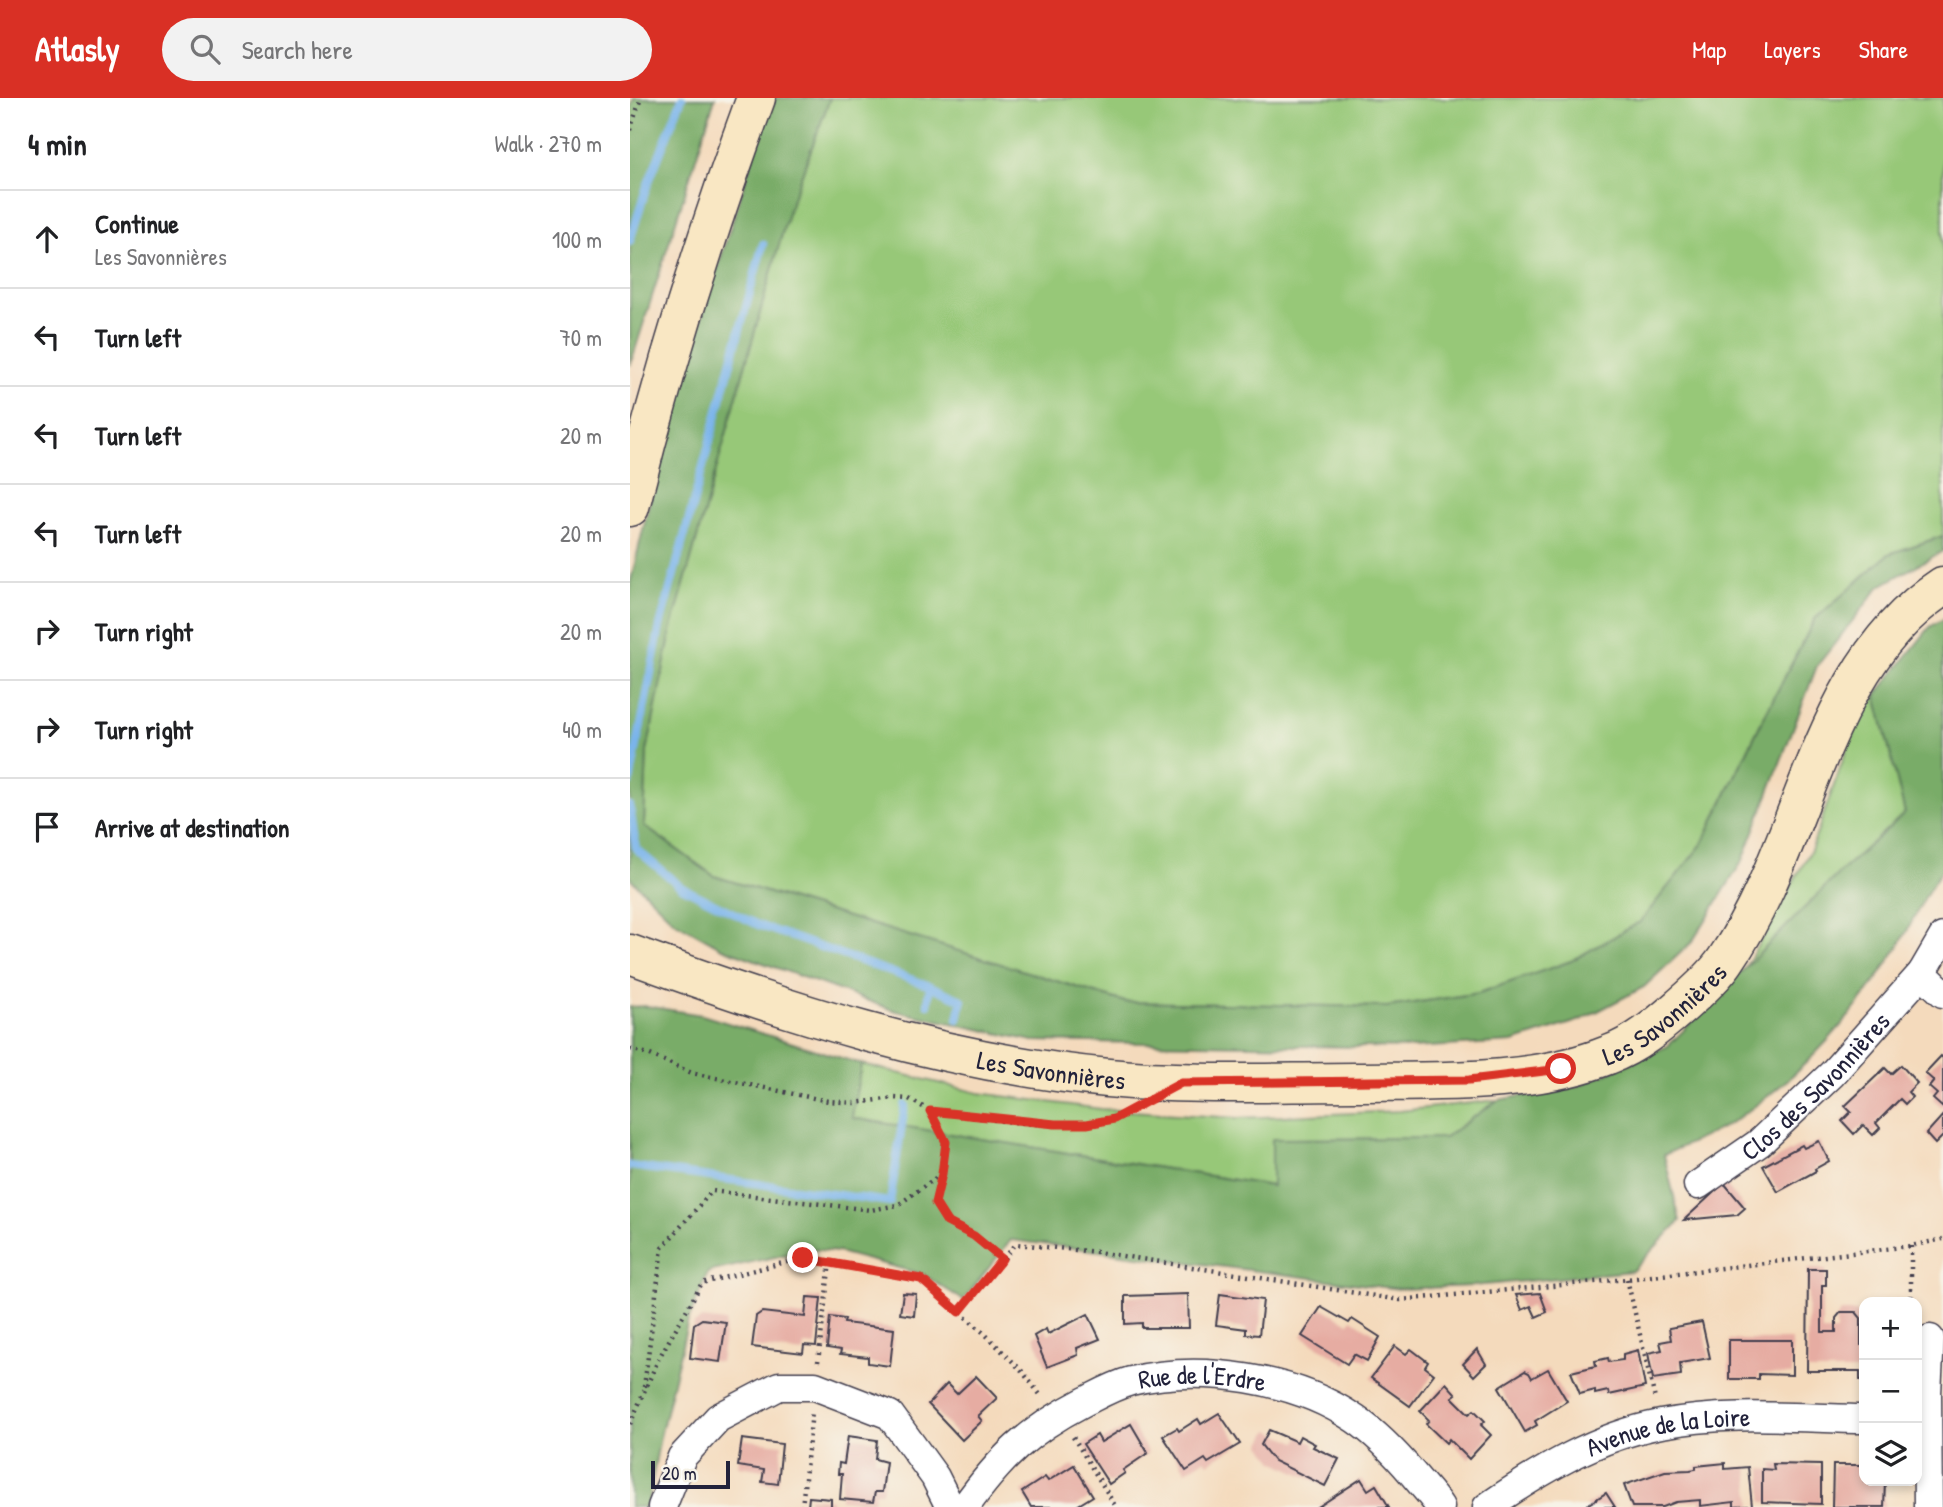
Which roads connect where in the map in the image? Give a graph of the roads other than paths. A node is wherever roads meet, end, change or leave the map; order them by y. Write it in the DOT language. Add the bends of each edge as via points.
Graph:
graph roads {
  1 [pos="756,98"];
  2 [pos="630,507"];
  3 [pos="1943,586"];
  4 [pos="1943,937"];
  5 [pos="630,954"];
  6 [pos="1922,973"];
  7 [pos="1943,993"];
  8 [pos="1698,1185"];
  9 [pos="1930,1339"];
  10 [pos="1859,1419"];
  11 [pos="1929,1421"];
  12 [pos="662,1507"];
  13 [pos="950,1507"];
  14 [pos="965,1507"];
  15 [pos="1440,1507"];
  16 [pos="1488,1507"];
  17 [pos="1928,1507"];
  1 -- 2 [label="street" via="704,248"];
  3 -- 5 [label="street, Les Savonnières" via="1889,632 1853,683 1760,904 1723,964 1650,1032 1610,1055 1561,1069 1469,1080 1181,1083 1040,1070 865,1033"];
  4 -- 6 [label="street, Clos des Savonnières"];
  6 -- 7 [label="street"];
  6 -- 8 [label="street, Clos des Savonnières" via="1832,1074 1759,1143"];
  9 -- 11 [label="street"];
  10 -- 16 [label="street, Avenue de la Loire" via="1750,1417 1660,1424 1571,1455"];
  11 -- 17 [label="street"];
  12 -- 13 [label="street" via="682,1457 718,1418 779,1386 815,1385 890,1415 935,1477"];
  14 -- 15 [label="street, Rue de l'Erdre" via="1002,1459 1052,1419 1130,1381 1187,1373 1271,1384 1315,1398 1354,1418 1379,1438"];
}
